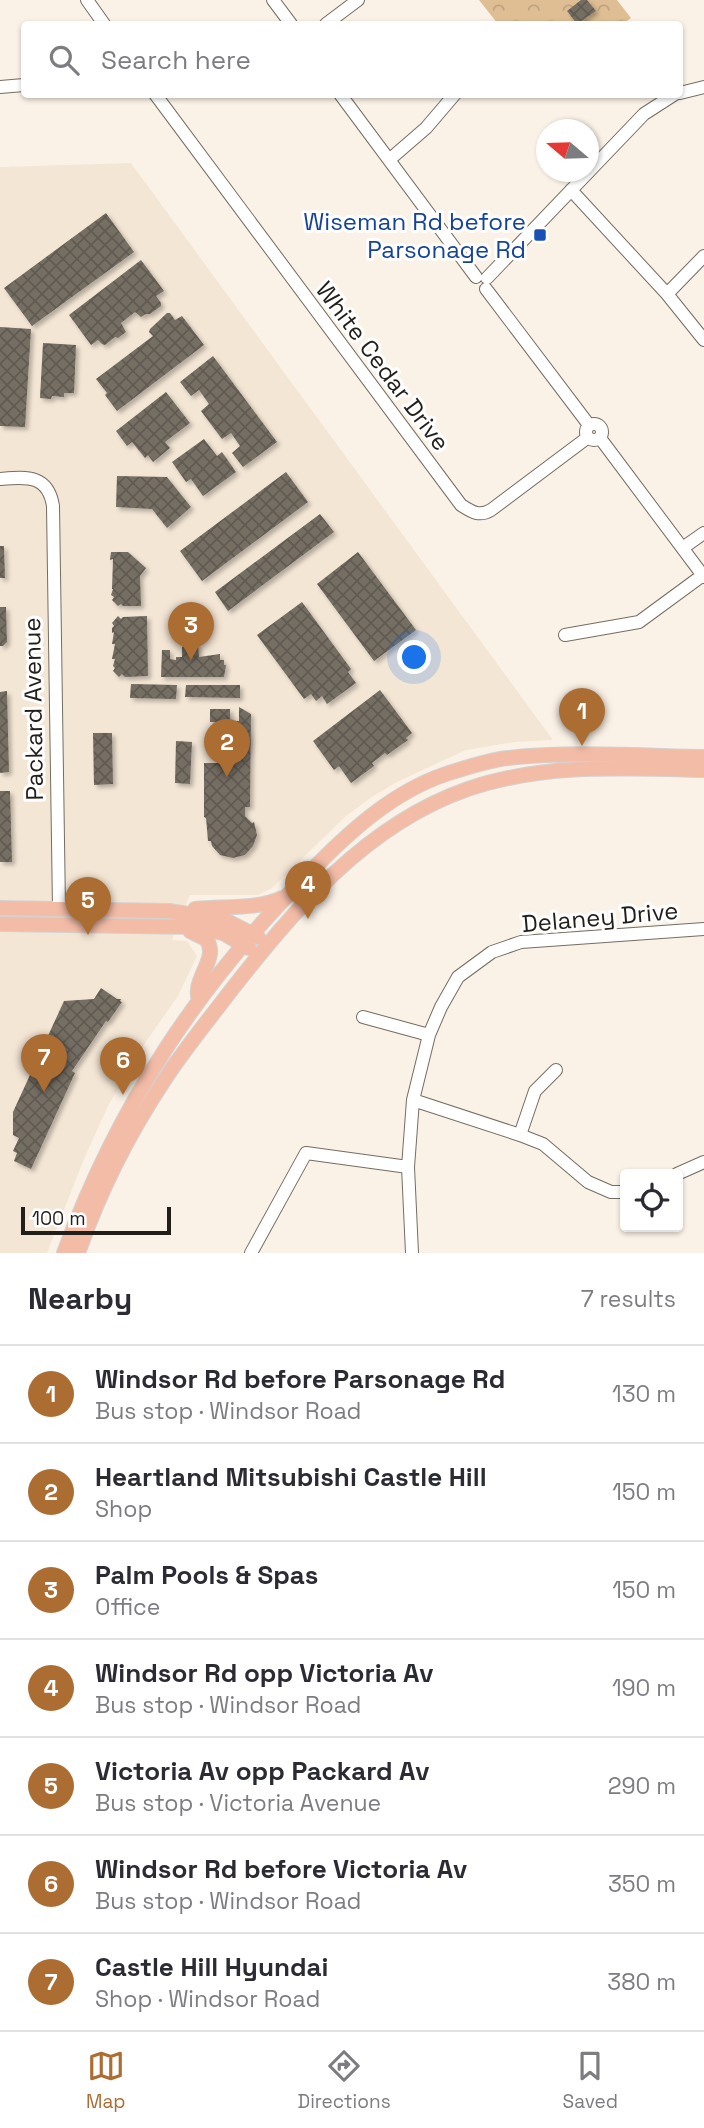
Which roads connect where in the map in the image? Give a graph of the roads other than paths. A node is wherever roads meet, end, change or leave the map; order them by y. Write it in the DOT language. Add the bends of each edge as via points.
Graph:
graph roads {
  1 [pos="87,0"];
  2 [pos="273,0"];
  3 [pos="358,0"];
  4 [pos="102,21"];
  5 [pos="290,21"];
  6 [pos="330,21"];
  7 [pos="21,85"];
  8 [pos="0,87"];
  9 [pos="704,87"];
  10 [pos="683,92"];
  11 [pos="158,98"];
  12 [pos="344,98"];
  13 [pos="452,98"];
  14 [pos="670,98"];
  15 [pos="389,160"];
  16 [pos="571,190"];
  17 [pos="704,256"];
  18 [pos="483,281"];
  19 [pos="667,294"];
  20 [pos="704,340"];
  21 [pos="592,434"];
  22 [pos="0,479"];
  23 [pos="704,533"];
  24 [pos="684,547"];
  25 [pos="704,576"];
  26 [pos="565,635"];
  27 [pos="704,757"];
  28 [pos="704,771"];
  29 [pos="287,895"];
  30 [pos="0,908"];
  31 [pos="59,908"];
  32 [pos="169,911"];
  33 [pos="0,924"];
  34 [pos="59,924"];
  35 [pos="175,926"];
  36 [pos="704,929"];
  37 [pos="248,938"];
  38 [pos="263,950"];
  39 [pos="199,1000"];
  40 [pos="363,1017"];
  41 [pos="429,1035"];
  42 [pos="556,1070"];
  43 [pos="413,1100"];
  44 [pos="520,1135"];
  45 [pos="704,1162"];
  46 [pos="408,1167"];
  47 [pos="683,1171"];
  48 [pos="620,1192"];
  49 [pos="64,1253"];
  50 [pos="78,1253"];
  51 [pos="251,1253"];
  52 [pos="412,1253"];
  1 -- 4 [label="street"];
  2 -- 5 [label="street"];
  3 -- 6 [label="street"];
  7 -- 8 [label="street"];
  9 -- 10 [label="street"];
  11 -- 21 [label="street, White Cedar Drive" via="461,505 476,514 491,510"];
  12 -- 15 [label="street"];
  13 -- 15 [label="street"];
  14 -- 16 [label="street" via="644,114"];
  15 -- 18 [label="street"];
  16 -- 18 [label="street"];
  16 -- 19 [label="street"];
  17 -- 19 [label="street"];
  18 -- 21 [label="street"];
  19 -- 20 [label="street"];
  21 -- 24 [label="street"];
  22 -- 31 [label="street, Packard Avenue" via="23,478 45,484 53,506"];
  23 -- 24 [label="street"];
  24 -- 25 [label="street"];
  25 -- 26 [label="street" via="639,622"];
  27 -- 29 [label="main road" via="505,758 445,775 414,788 374,814"];
  28 -- 38 [label="main road" via="541,772 507,777 438,800 382,833 293,915"];
  29 -- 32 [label="main road" via="266,904"];
  29 -- 37 [label="main road"];
  30 -- 31 [label="main road"];
  31 -- 32 [label="main road"];
  31 -- 34 [label="main road, Packard Avenue"];
  32 -- 37 [label="main road" via="225,919"];
  33 -- 34 [label="main road"];
  34 -- 35 [label="main road"];
  35 -- 37 [label="main road"];
  35 -- 39 [label="main road" via="209,943"];
  36 -- 41 [label="street, Delaney Drive" via="521,942 492,952 458,977"];
  37 -- 38 [label="main road"];
  37 -- 39 [label="main road"];
  38 -- 50 [label="main road" via="142,1115"];
  39 -- 49 [label="main road" via="121,1122"];
  40 -- 41 [label="street"];
  41 -- 43 [label="street, Delaney Drive"];
  42 -- 44 [label="street" via="535,1091"];
  43 -- 44 [label="street"];
  43 -- 46 [label="street, Delaney Drive"];
  44 -- 48 [label="street" via="542,1144 588,1182"];
  45 -- 47 [label="street"];
  46 -- 51 [label="street" via="306,1153"];
  46 -- 52 [label="street, Delaney Drive"];
}
